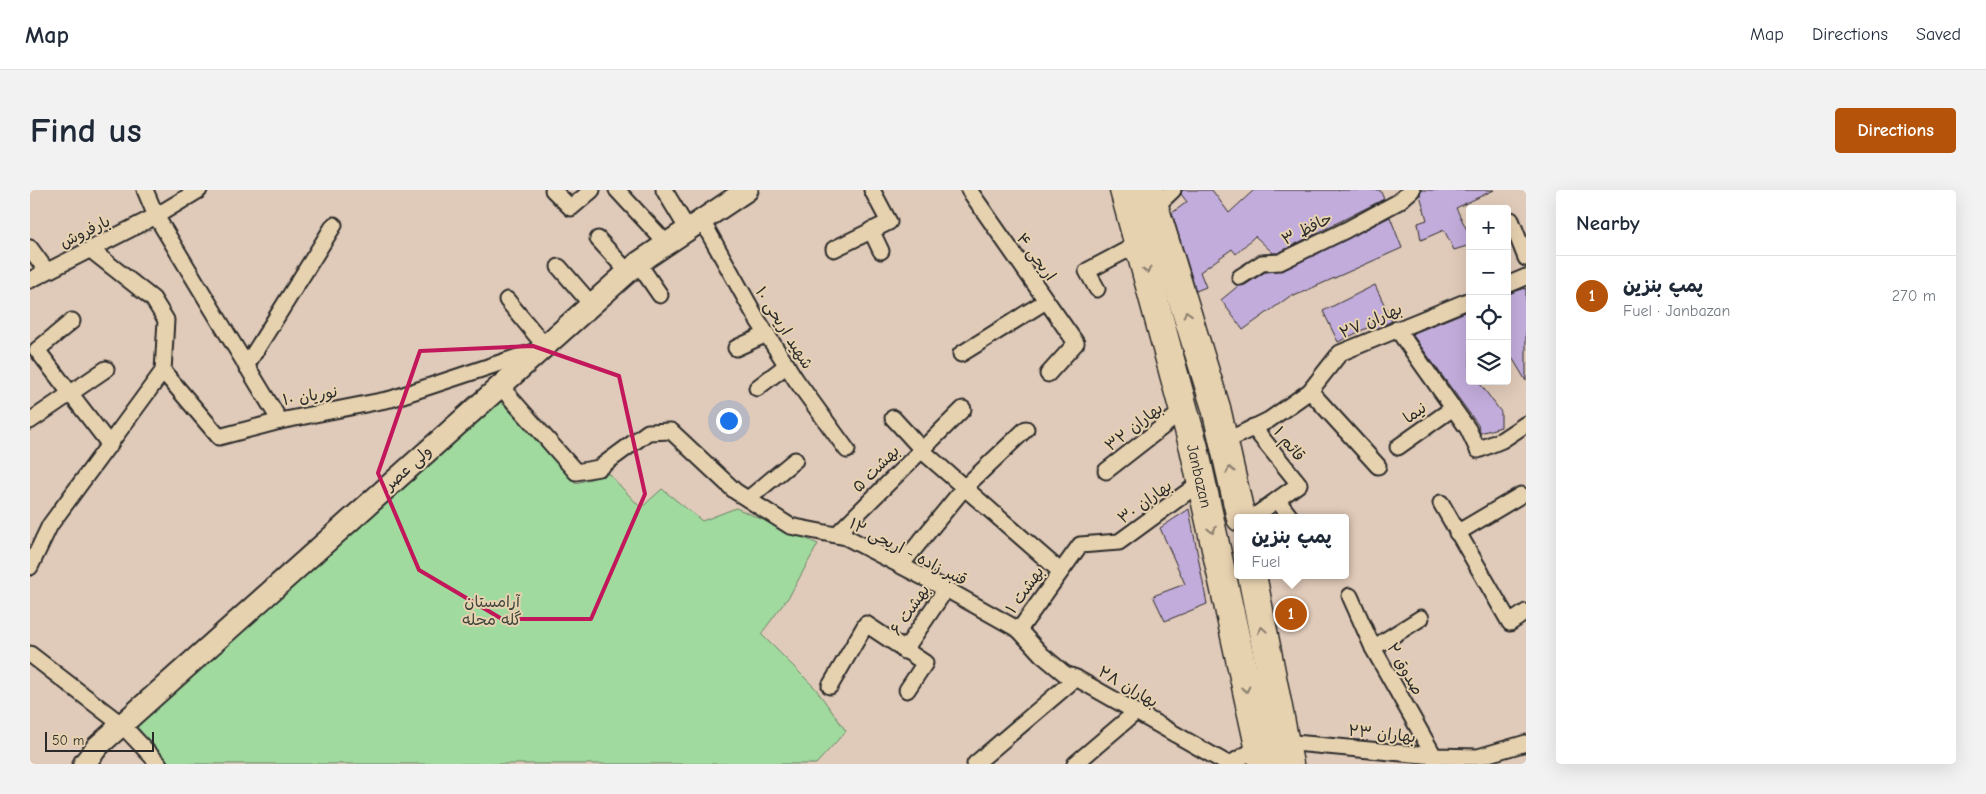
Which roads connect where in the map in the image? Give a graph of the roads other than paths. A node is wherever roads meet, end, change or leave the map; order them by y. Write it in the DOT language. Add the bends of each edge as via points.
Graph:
graph roads {
  1 [pos="145,190"];
  2 [pos="199,190"];
  3 [pos="553,190"];
  4 [pos="592,190"];
  5 [pos="617,190"];
  6 [pos="664,190"];
  7 [pos="747,190"];
  8 [pos="872,190"];
  9 [pos="969,190"];
  10 [pos="1124,190"];
  11 [pos="1412,190"];
  12 [pos="1159,196"];
  13 [pos="156,216"];
  14 [pos="1511,220"];
  15 [pos="694,224"];
  16 [pos="334,226"];
  17 [pos="872,230"];
  18 [pos="598,239"];
  19 [pos="666,243"];
  20 [pos="1140,243"];
  21 [pos="30,248"];
  22 [pos="834,249"];
  23 [pos="91,250"];
  24 [pos="881,251"];
  25 [pos="1526,258"];
  26 [pos="559,266"];
  27 [pos="633,268"];
  28 [pos="46,270"];
  29 [pos="1240,277"];
  30 [pos="30,280"];
  31 [pos="1097,289"];
  32 [pos="660,295"];
  33 [pos="507,300"];
  34 [pos="1046,301"];
  35 [pos="1466,302"];
  36 [pos="591,304"];
  37 [pos="72,321"];
  38 [pos="1397,329"];
  39 [pos="767,334"];
  40 [pos="544,347"];
  41 [pos="736,348"];
  42 [pos="961,354"];
  43 [pos="787,365"];
  44 [pos="246,366"];
  45 [pos="106,369"];
  46 [pos="163,371"];
  47 [pos="1048,374"];
  48 [pos="500,386"];
  49 [pos="757,388"];
  50 [pos="1310,391"];
  51 [pos="71,393"];
  52 [pos="1453,408"];
  53 [pos="963,409"];
  54 [pos="1184,410"];
  55 [pos="893,418"];
  56 [pos="280,421"];
  57 [pos="30,422"];
  58 [pos="1526,424"];
  59 [pos="1253,427"];
  60 [pos="1026,430"];
  61 [pos="1224,442"];
  62 [pos="110,445"];
  63 [pos="1398,447"];
  64 [pos="921,449"];
  65 [pos="847,450"];
  66 [pos="795,460"];
  67 [pos="1378,466"];
  68 [pos="1106,471"];
  69 [pos="1201,482"];
  70 [pos="964,488"];
  71 [pos="1521,495"];
  72 [pos="748,499"];
  73 [pos="1278,501"];
  74 [pos="1441,503"];
  75 [pos="1240,514"];
  76 [pos="1258,514"];
  77 [pos="1288,514"];
  78 [pos="1457,533"];
  79 [pos="836,535"];
  80 [pos="901,565"];
  81 [pos="30,567"];
  82 [pos="1060,571"];
  83 [pos="1252,579"];
  84 [pos="946,589"];
  85 [pos="1350,596"];
  86 [pos="1526,612"];
  87 [pos="1421,618"];
  88 [pos="1019,630"];
  89 [pos="1372,648"];
  90 [pos="904,652"];
  91 [pos="32,659"];
  92 [pos="1076,678"];
  93 [pos="830,686"];
  94 [pos="907,690"];
  95 [pos="1136,712"];
  96 [pos="122,725"];
  97 [pos="1526,743"];
  98 [pos="1274,754"];
  99 [pos="1434,756"];
  100 [pos="1478,760"];
  101 [pos="84,764"];
  102 [pos="158,764"];
  103 [pos="975,764"];
  104 [pos="1075,764"];
  105 [pos="1229,764"];
  1 -- 13 [label="street, نوریان ۱۰"];
  2 -- 13 [label="street, بارفروش"];
  3 -- 4 [label="street" via="571,208"];
  5 -- 19 [label="street"];
  6 -- 15 [label="street, شهید اریحی ۱۰"];
  7 -- 15 [label="main road, ولی عصر"];
  8 -- 17 [label="street" via="888,222"];
  9 -- 34 [label="street, اریحی ۴"];
  10 -- 20 [label="highway, Janbazan"];
  11 -- 29 [label="street, حافظ ۳" via="1398,202 1346,230 1280,262 1262,263"];
  61 -- 12 [label="highway, Janbazan, one-way"];
  13 -- 23 [label="street, بارفروش"];
  13 -- 44 [label="street, نوریان ۱۰"];
  14 -- 25 [label="street"];
  15 -- 19 [label="main road, ولی عصر"];
  15 -- 39 [label="street, شهید اریحی ۱۰"];
  16 -- 44 [label="street"];
  17 -- 22 [label="street"];
  17 -- 24 [label="street"];
  18 -- 27 [label="street"];
  19 -- 27 [label="main road, ولی عصر"];
  20 -- 31 [label="street" via="1086,271"];
  20 -- 54 [label="highway, Janbazan, one-way"];
  21 -- 28 [label="street"];
  23 -- 28 [label="street, بارفروش"];
  23 -- 46 [label="street" via="153,299 166,320"];
  26 -- 36 [label="street"];
  27 -- 32 [label="street"];
  27 -- 36 [label="main road, ولی عصر"];
  28 -- 30 [label="street, بارفروش"];
  33 -- 40 [label="street"];
  34 -- 42 [label="street"];
  34 -- 47 [label="street, اریحی ۴" via="1076,343"];
  35 -- 38 [label="street, بهاران ۲۷"];
  36 -- 40 [label="main road, ولی عصر"];
  37 -- 51 [label="street" via="37,350"];
  38 -- 50 [label="street, بهاران ۲۷" via="1340,353"];
  38 -- 52 [label="street"];
  39 -- 41 [label="street"];
  39 -- 43 [label="street, شهید اریحی ۱۰"];
  40 -- 48 [label="main road, ولی عصر"];
  40 -- 56 [label="street, نوریان ۱۰" via="391,399"];
  43 -- 49 [label="street"];
  43 -- 65 [label="street, شهید اریحی ۱۰"];
  44 -- 56 [label="street, نوریان ۱۰"];
  45 -- 51 [label="street"];
  46 -- 56 [label="street" via="219,437"];
  46 -- 62 [label="street"];
  48 -- 72 [label="street, قنبر زاده - اریحی ۱۲" via="576,472 599,468 648,432 671,431 735,491"];
  48 -- 96 [label="main road, ولی عصر"];
  50 -- 59 [label="street, بهاران ۲۷" via="1269,420"];
  50 -- 67 [label="street"];
  51 -- 57 [label="street"];
  51 -- 62 [label="street"];
  52 -- 58 [label="street" via="1478,450 1502,440"];
  52 -- 63 [label="street, نیما"];
  53 -- 64 [label="street, بهشت ۵"];
  54 -- 68 [label="street, بهاران ۳۲"];
  54 -- 69 [label="highway, Janbazan"];
  55 -- 64 [label="street"];
  59 -- 61 [label="street, بهاران ۲۷"];
  59 -- 73 [label="street, قائم ۱" via="1299,484"];
  60 -- 70 [label="street"];
  75 -- 61 [label="highway, Janbazan, one-way"];
  62 -- 81 [label="street" via="50,525"];
  64 -- 70 [label="street"];
  64 -- 79 [label="street, بهشت ۵"];
  66 -- 72 [label="street"];
  69 -- 82 [label="street, بهاران ۳۰" via="1119,542 1080,544"];
  69 -- 98 [label="highway, Janbazan, one-way"];
  70 -- 80 [label="street"];
  70 -- 82 [label="street"];
  71 -- 78 [label="street"];
  72 -- 79 [label="street, قنبر زاده - اریحی ۱۲" via="790,526"];
  73 -- 76 [label="street, قائم ۱"];
  73 -- 77 [label="street"];
  74 -- 78 [label="street"];
  78 -- 86 [label="street" via="1510,623"];
  79 -- 80 [label="street, قنبر زاده - اریحی ۱۲"];
  80 -- 84 [label="street, قنبر زاده - اریحی ۱۲"];
  82 -- 88 [label="street, بهشت ۱"];
  98 -- 83 [label="highway, one-way"];
  84 -- 88 [label="street, قنبر زاده - اریحی ۱۲"];
  84 -- 90 [label="street, بهشت ۶"];
  85 -- 89 [label="street, صدوق ۲"];
  87 -- 89 [label="street"];
  88 -- 92 [label="street, بهاران ۲۸" via="1042,656 1065,674"];
  89 -- 99 [label="street, صدوق ۲"];
  90 -- 93 [label="street" via="866,624"];
  90 -- 94 [label="street" via="925,663"];
  91 -- 96 [label="street"];
  92 -- 95 [label="street, بهاران ۲۸"];
  92 -- 103 [label="street"];
  95 -- 104 [label="street"];
  95 -- 105 [label="street, بهاران ۲۸"];
  96 -- 101 [label="main road, ولی عصر" via="98,746"];
  96 -- 102 [label="street"];
  97 -- 100 [label="street, بهاران ۲۳"];
  98 -- 99 [label="street, بهاران ۲۳"];
  98 -- 105 [label="street"];
  99 -- 100 [label="street, بهاران ۲۳"];
}
